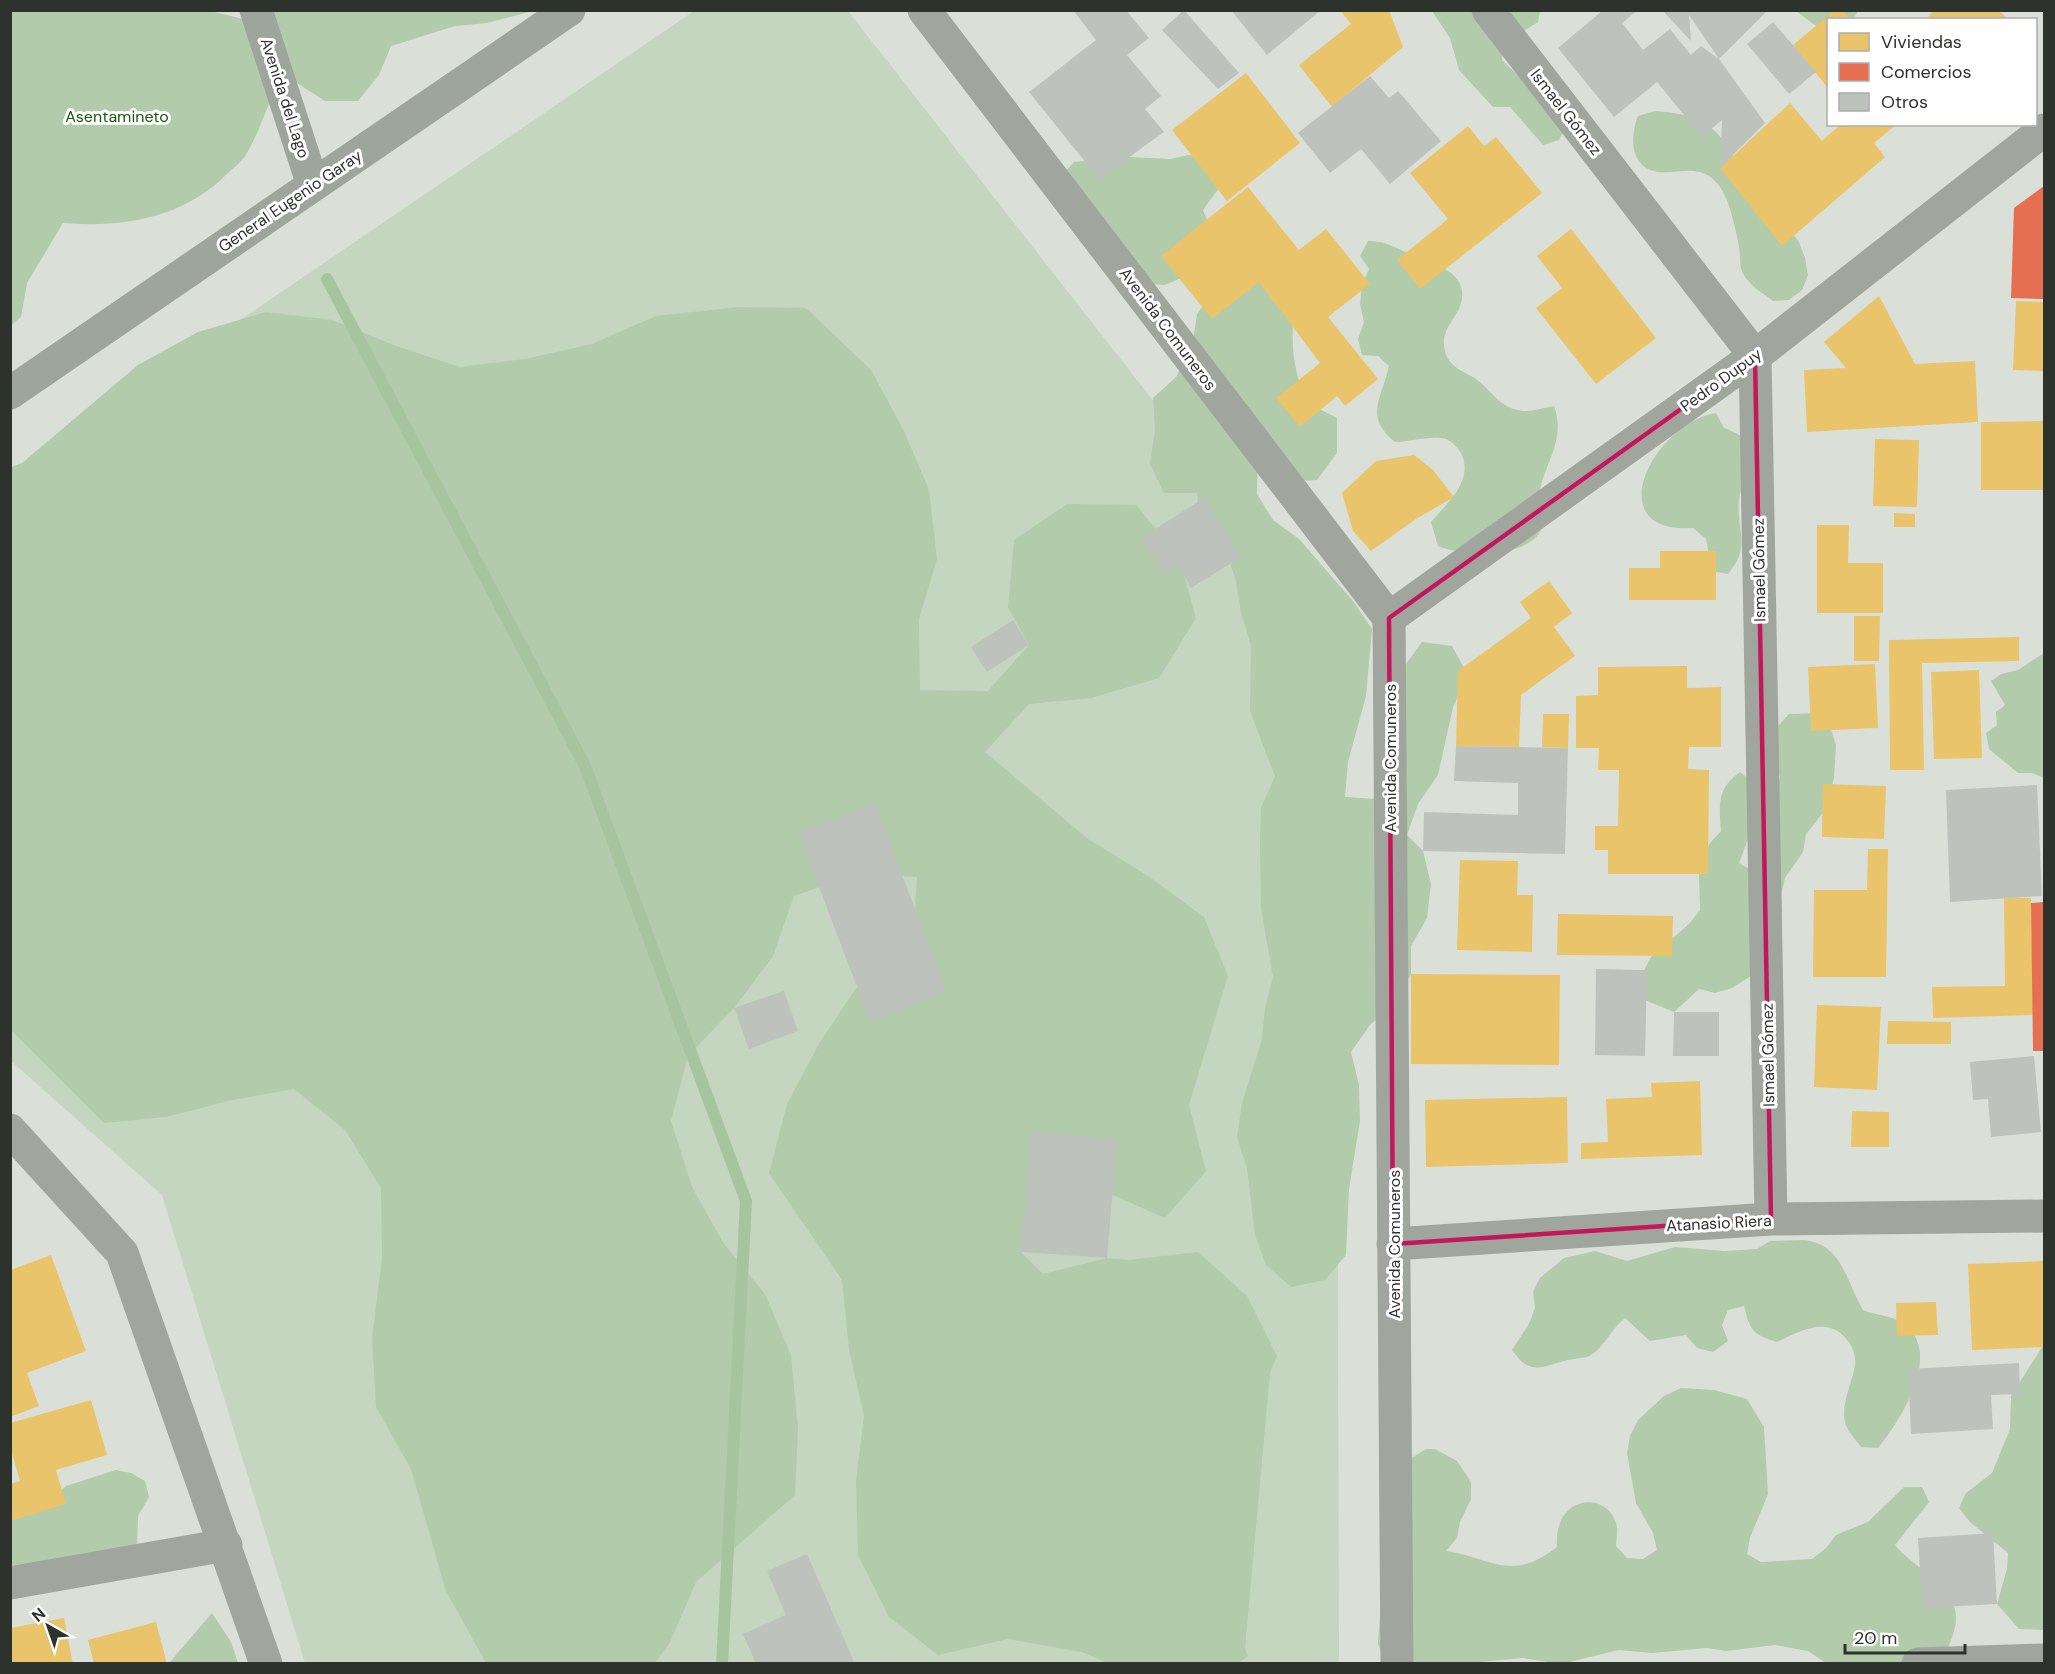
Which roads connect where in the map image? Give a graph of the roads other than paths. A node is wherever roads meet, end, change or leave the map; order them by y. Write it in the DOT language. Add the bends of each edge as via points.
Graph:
graph roads {
  1 [pos="256,10"];
  2 [pos="569,10"];
  3 [pos="924,10"];
  4 [pos="1488,10"];
  5 [pos="2044,130"];
  6 [pos="313,185"];
  7 [pos="1755,356"];
  8 [pos="10,393"];
  9 [pos="1389,618"];
  10 [pos="10,1130"];
  11 [pos="2044,1216"];
  12 [pos="1771,1219"];
  13 [pos="1394,1244"];
  14 [pos="226,1545"];
  15 [pos="10,1583"];
  16 [pos="2044,1660"];
  17 [pos="266,1664"];
  18 [pos="1397,1664"];
  19 [pos="1918,1664"];
  1 -- 6 [label="street, Avenida del Lago"];
  2 -- 6 [label="street, General Eugenio Garay"];
  3 -- 9 [label="street, Avenida Comuneros"];
  4 -- 7 [label="street, Ismael Gómez"];
  5 -- 7 [label="street, Pedro Dupuy"];
  6 -- 8 [label="street, General Eugenio Garay"];
  7 -- 9 [label="street, Pedro Dupuy"];
  7 -- 12 [label="street, Ismael Gómez"];
  9 -- 13 [label="street, Avenida Comuneros"];
  10 -- 14 [label="street" via="122,1253"];
  11 -- 12 [label="street, Atanasio Riera"];
  12 -- 13 [label="street, Atanasio Riera"];
  13 -- 18 [label="street, Avenida Comuneros"];
  14 -- 15 [label="street"];
  14 -- 17 [label="street"];
  16 -- 19 [label="street"];
}
